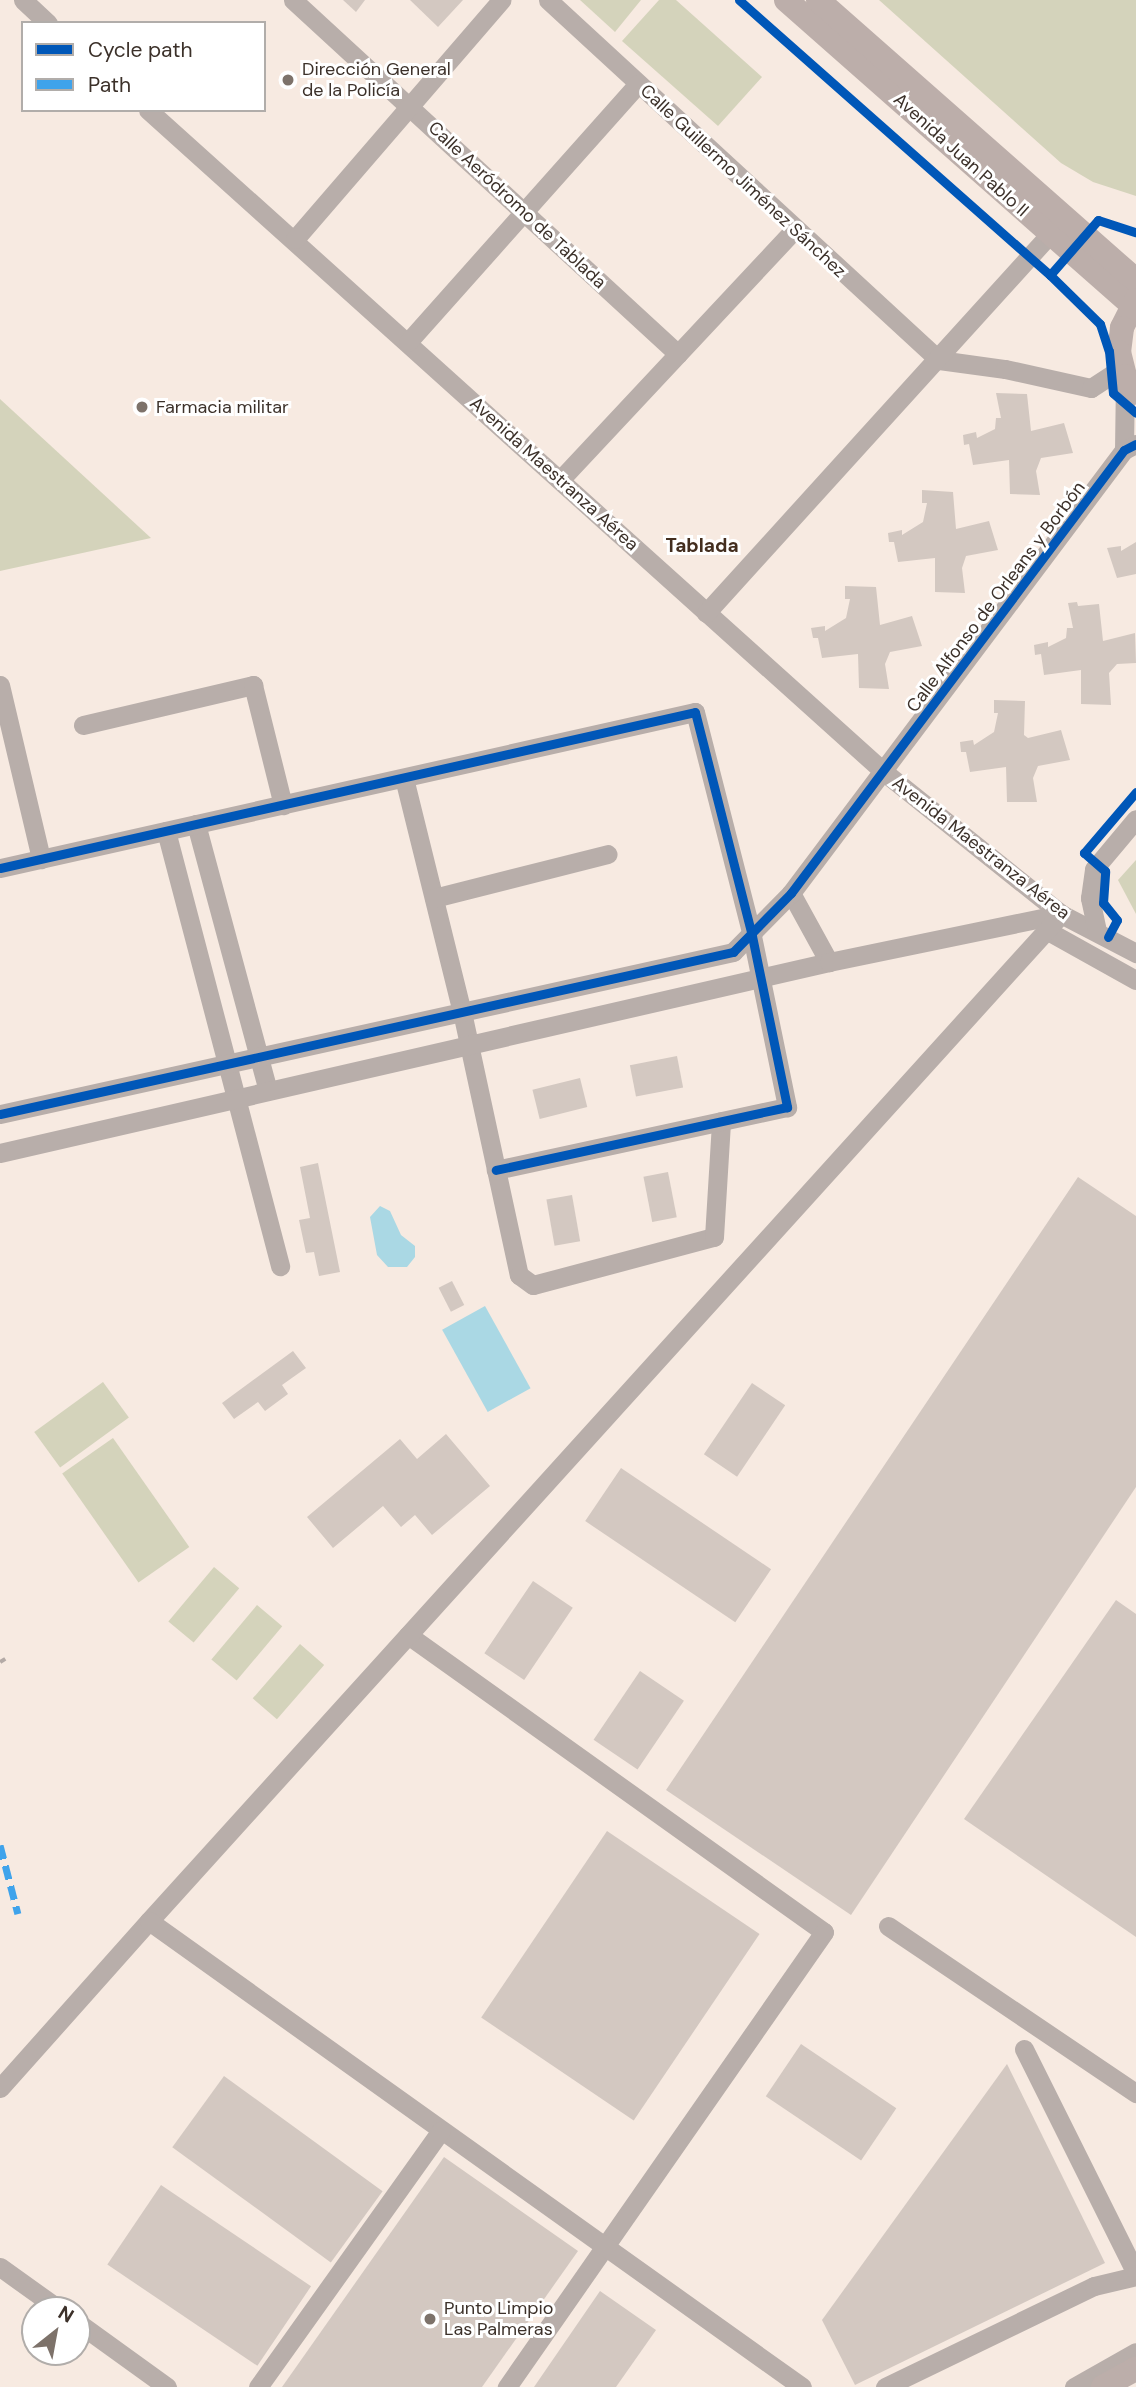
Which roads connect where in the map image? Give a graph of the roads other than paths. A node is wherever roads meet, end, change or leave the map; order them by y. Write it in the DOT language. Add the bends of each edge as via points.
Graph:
graph roads {
  1 [pos="293,0"];
  2 [pos="500,0"];
  3 [pos="548,0"];
  4 [pos="786,0"];
  5 [pos="818,0"];
  6 [pos="638,84"];
  7 [pos="410,105"];
  8 [pos="150,112"];
  9 [pos="524,211"];
  10 [pos="794,230"];
  11 [pos="1050,234"];
  12 [pos="295,239"];
  13 [pos="1136,281"];
  14 [pos="1134,305"];
  15 [pos="408,342"];
  16 [pos="678,354"];
  17 [pos="939,360"];
  18 [pos="1128,379"];
  19 [pos="1130,447"];
  20 [pos="560,480"];
  21 [pos="706,612"];
  22 [pos="0,685"];
  23 [pos="83,725"];
  24 [pos="6,727"];
  25 [pos="884,772"];
  26 [pos="404,778"];
  27 [pos="283,805"];
  28 [pos="1136,819"];
  29 [pos="196,824"];
  30 [pos="166,831"];
  31 [pos="608,854"];
  32 [pos="41,859"];
  33 [pos="0,868"];
  34 [pos="791,893"];
  35 [pos="433,898"];
  36 [pos="1061,914"];
  37 [pos="1046,930"];
  38 [pos="1097,931"];
  39 [pos="752,936"];
  40 [pos="1136,953"];
  41 [pos="829,962"];
  42 [pos="761,978"];
  43 [pos="1136,980"];
  44 [pos="462,1012"];
  45 [pos="468,1044"];
  46 [pos="258,1058"];
  47 [pos="230,1065"];
  48 [pos="268,1090"];
  49 [pos="239,1097"];
  50 [pos="0,1114"];
  51 [pos="721,1121"];
  52 [pos="0,1153"];
  53 [pos="496,1170"];
  54 [pos="281,1266"];
  55 [pos="408,1635"];
  56 [pos="149,1921"];
  57 [pos="888,1926"];
  58 [pos="1024,2049"];
  59 [pos="0,2088"];
  60 [pos="1136,2093"];
  61 [pos="441,2130"];
  62 [pos="605,2247"];
  63 [pos="0,2266"];
  64 [pos="1136,2275"];
  65 [pos="41,2296"];
  66 [pos="91,2332"];
  67 [pos="1136,2352"];
  68 [pos="1136,2369"];
  69 [pos="167,2387"];
  70 [pos="258,2387"];
  71 [pos="507,2387"];
  72 [pos="802,2387"];
  73 [pos="885,2387"];
  74 [pos="1074,2387"];
  75 [pos="1103,2387"];
  1 -- 7 [label="street, Calle Aeródromo de Tablada"];
  2 -- 7 [label="street"];
  3 -- 6 [label="street, Calle Guillermo Jiménez Sánchez"];
  4 -- 11 [label="main road, Avenida Juan Pablo II"];
  5 -- 13 [label="main road, Avenida Juan Pablo II"];
  6 -- 9 [label="street"];
  6 -- 10 [label="street, Calle Guillermo Jiménez Sánchez"];
  7 -- 9 [label="street, Calle Aeródromo de Tablada"];
  7 -- 12 [label="street"];
  8 -- 12 [label="street, Avenida Maestranza Aérea"];
  9 -- 15 [label="street"];
  9 -- 16 [label="street, Calle Aeródromo de Tablada"];
  10 -- 16 [label="street"];
  10 -- 17 [label="street, Calle Guillermo Jiménez Sánchez"];
  11 -- 14 [label="main road, Avenida Juan Pablo II"];
  11 -- 17 [label="street"];
  12 -- 15 [label="street, Avenida Maestranza Aérea"];
  14 -- 18 [label="main road" via="1122,328"];
  15 -- 20 [label="street, Avenida Maestranza Aérea"];
  16 -- 20 [label="street"];
  17 -- 18 [label="street" via="1091,388"];
  17 -- 21 [label="street"];
  18 -- 19 [label="street, Calle Alfonso de Orleans y Borbón"];
  19 -- 25 [label="street, Calle Alfonso de Orleans y Borbón"];
  20 -- 21 [label="street, Avenida Maestranza Aérea"];
  21 -- 25 [label="street, Avenida Maestranza Aérea"];
  22 -- 24 [label="street"];
  23 -- 27 [label="street" via="253,685"];
  24 -- 32 [label="street"];
  25 -- 34 [label="street, Calle Alfonso de Orleans y Borbón"];
  25 -- 36 [label="street, Avenida Maestranza Aérea"];
  26 -- 27 [label="street"];
  26 -- 35 [label="street"];
  26 -- 39 [label="street" via="695,712"];
  27 -- 29 [label="street"];
  28 -- 38 [label="street" via="1094,869 1090,898"];
  29 -- 30 [label="street"];
  29 -- 46 [label="street"];
  30 -- 32 [label="street"];
  30 -- 47 [label="street"];
  31 -- 35 [label="street"];
  32 -- 33 [label="street"];
  34 -- 39 [label="street, Calle Alfonso de Orleans y Borbón"];
  34 -- 41 [label="street"];
  35 -- 44 [label="street"];
  36 -- 37 [label="street"];
  36 -- 38 [label="street, Avenida Maestranza Aérea"];
  36 -- 41 [label="street"];
  37 -- 43 [label="street"];
  37 -- 55 [label="street"];
  38 -- 40 [label="street, Avenida Maestranza Aérea"];
  39 -- 42 [label="street"];
  39 -- 44 [label="street, Calle Alfonso de Orleans y Borbón" via="733,952"];
  41 -- 42 [label="street"];
  42 -- 45 [label="street"];
  42 -- 51 [label="street" via="787,1107"];
  44 -- 45 [label="street"];
  44 -- 46 [label="street, Calle Alfonso de Orleans y Borbón"];
  45 -- 48 [label="street"];
  45 -- 53 [label="street"];
  46 -- 47 [label="street, Calle Alfonso de Orleans y Borbón"];
  46 -- 48 [label="street"];
  47 -- 49 [label="street"];
  47 -- 50 [label="street, Calle Alfonso de Orleans y Borbón"];
  48 -- 49 [label="street"];
  49 -- 52 [label="street"];
  49 -- 54 [label="street"];
  51 -- 53 [label="street"];
  51 -- 53 [label="street" via="714,1237 533,1285 519,1275"];
  55 -- 56 [label="street"];
  55 -- 62 [label="street" via="824,1932"];
  56 -- 59 [label="street"];
  56 -- 61 [label="street"];
  57 -- 60 [label="street"];
  58 -- 64 [label="street"];
  61 -- 62 [label="street"];
  61 -- 70 [label="street"];
  62 -- 71 [label="street"];
  62 -- 72 [label="street"];
  63 -- 65 [label="street"];
  64 -- 73 [label="street" via="1094,2286"];
  66 -- 69 [label="street"];
  67 -- 74 [label="street"];
  68 -- 75 [label="main road"];
}
